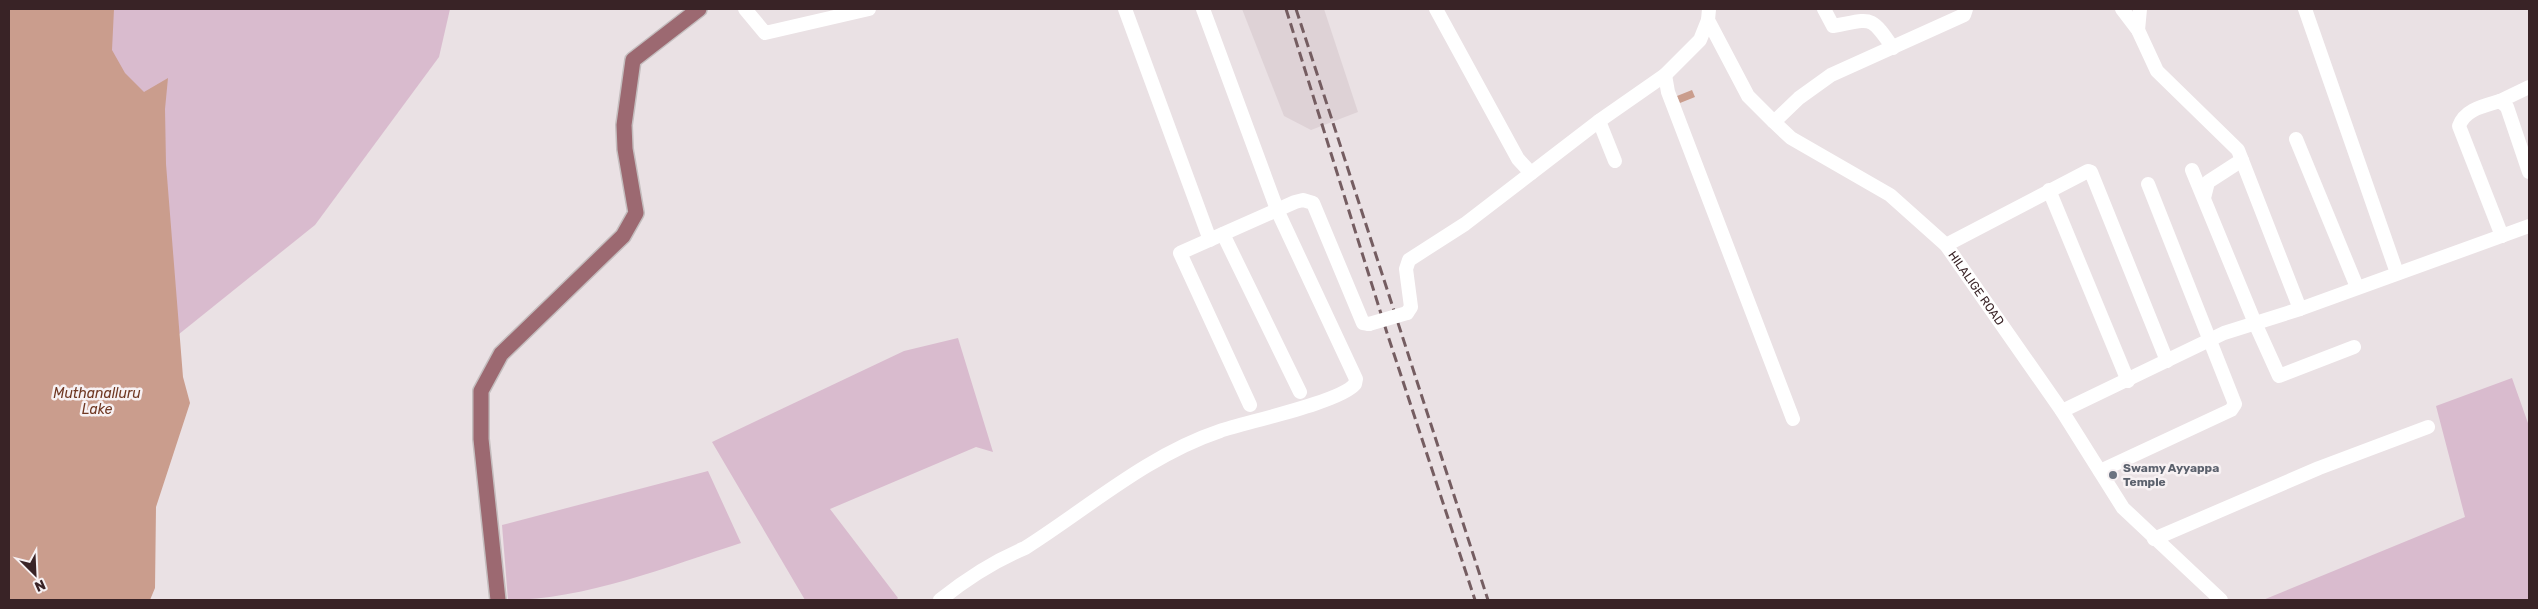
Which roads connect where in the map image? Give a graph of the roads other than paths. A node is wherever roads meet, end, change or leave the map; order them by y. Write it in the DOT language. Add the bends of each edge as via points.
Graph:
graph roads {
  1 [pos="699,9"];
  2 [pos="745,9"];
  3 [pos="869,9"];
  4 [pos="1125,9"];
  5 [pos="1203,9"];
  6 [pos="1436,9"];
  7 [pos="1824,9"];
  8 [pos="1966,9"];
  9 [pos="2122,9"];
  10 [pos="2140,9"];
  11 [pos="2305,9"];
  12 [pos="1708,14"];
  13 [pos="2138,30"];
  14 [pos="1893,48"];
  15 [pos="1665,75"];
  16 [pos="2529,87"];
  17 [pos="2500,101"];
  18 [pos="1599,121"];
  19 [pos="1774,122"];
  20 [pos="2296,139"];
  21 [pos="2242,160"];
  22 [pos="1615,161"];
  23 [pos="2192,170"];
  24 [pos="2529,172"];
  25 [pos="1531,173"];
  26 [pos="2148,184"];
  27 [pos="2049,190"];
  28 [pos="2204,198"];
  29 [pos="1278,212"];
  30 [pos="2529,226"];
  31 [pos="2502,236"];
  32 [pos="1217,237"];
  33 [pos="1946,245"];
  34 [pos="2397,273"];
  35 [pos="2357,287"];
  36 [pos="2300,309"];
  37 [pos="2255,323"];
  38 [pos="2210,340"];
  39 [pos="2354,347"];
  40 [pos="2167,361"];
  41 [pos="2128,381"];
  42 [pos="1300,392"];
  43 [pos="1250,405"];
  44 [pos="2062,411"];
  45 [pos="1793,420"];
  46 [pos="2428,427"];
  47 [pos="2100,471"];
  48 [pos="2154,539"];
  49 [pos="498,600"];
  50 [pos="940,600"];
  51 [pos="2221,600"];
  1 -- 49 [label="main road" via="633,60 624,149 636,213 623,236 501,354 481,391 481,439"];
  2 -- 3 [label="street" via="765,33"];
  4 -- 32 [label="street"];
  5 -- 29 [label="street"];
  6 -- 25 [label="street" via="1518,159"];
  7 -- 14 [label="street" via="1833,26 1866,21 1877,24"];
  8 -- 14 [label="street" via="1964,15"];
  9 -- 13 [label="street"];
  10 -- 13 [label="street"];
  11 -- 34 [label="street"];
  12 -- 15 [label="street" via="1700,40"];
  12 -- 19 [label="street, HILALIGE ROAD" via="1748,96"];
  13 -- 21 [label="street" via="2157,71 2238,150"];
  14 -- 19 [label="street" via="1831,74"];
  15 -- 18 [label="street"];
  15 -- 45 [label="street" via="1668,92"];
  16 -- 17 [label="street"];
  17 -- 24 [label="street" via="2507,107"];
  17 -- 31 [label="street" via="2469,112 2459,126"];
  18 -- 22 [label="street"];
  18 -- 25 [label="street"];
  19 -- 33 [label="street, HILALIGE ROAD" via="1791,138 1890,195"];
  20 -- 35 [label="street"];
  21 -- 28 [label="street" via="2208,182"];
  21 -- 36 [label="street"];
  23 -- 28 [label="street"];
  25 -- 29 [label="street, bridge" via="1465,224 1409,260 1406,269 1411,307 1407,313 1369,324 1363,323 1313,203 1303,200"];
  26 -- 38 [label="street"];
  27 -- 33 [label="street"];
  27 -- 40 [label="street" via="2088,171 2094,175"];
  27 -- 41 [label="street"];
  28 -- 37 [label="street"];
  29 -- 32 [label="street"];
  29 -- 50 [label="street" via="1356,380 1353,387 1306,407 1219,431 1172,450"];
  30 -- 31 [label="street"];
  31 -- 34 [label="street"];
  32 -- 42 [label="street"];
  32 -- 43 [label="street" via="1180,253"];
  33 -- 44 [label="street, HILALIGE ROAD"];
  34 -- 35 [label="street"];
  35 -- 36 [label="street"];
  36 -- 37 [label="street"];
  37 -- 38 [label="street"];
  37 -- 39 [label="street" via="2281,376"];
  38 -- 40 [label="street"];
  38 -- 47 [label="street" via="2234,397 2235,404 2231,410"];
  40 -- 41 [label="street"];
  41 -- 44 [label="street"];
  44 -- 47 [label="street, HILALIGE ROAD"];
  46 -- 48 [label="street" via="2319,468"];
  47 -- 48 [label="street, HILALIGE ROAD" via="2123,508"];
  48 -- 51 [label="street, HILALIGE ROAD"];
}
